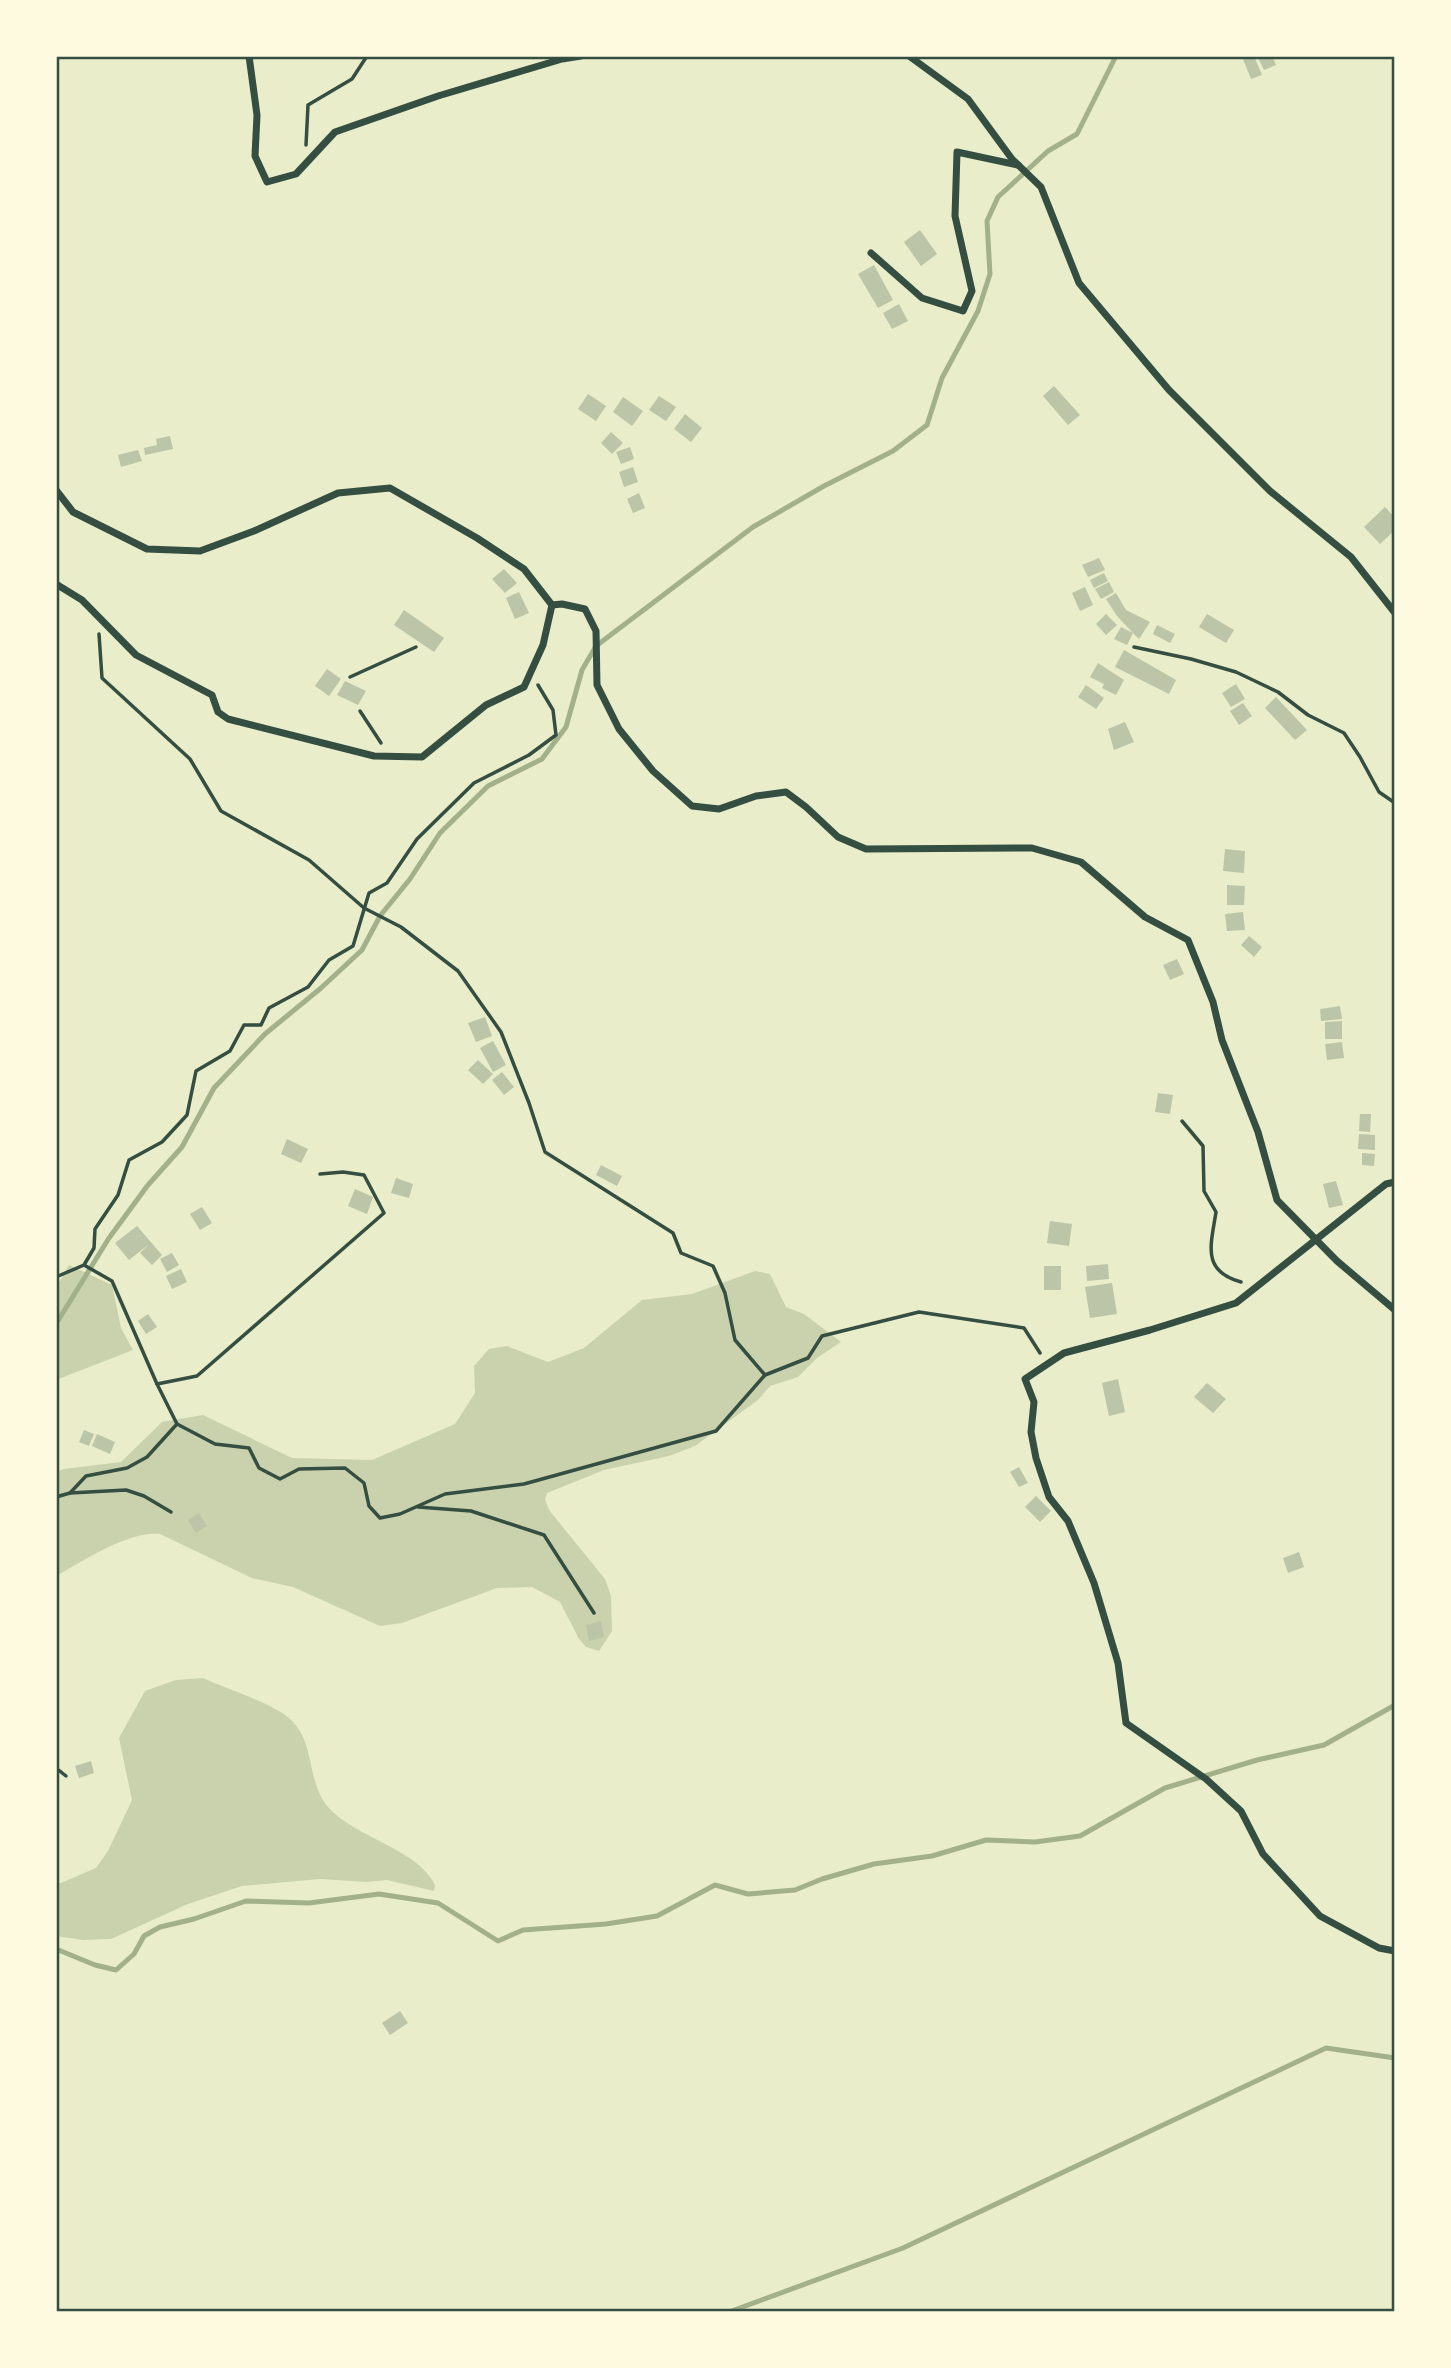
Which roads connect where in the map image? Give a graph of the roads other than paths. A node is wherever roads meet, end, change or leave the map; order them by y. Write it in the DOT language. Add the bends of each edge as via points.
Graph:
graph roads {
  1 [pos="249,56"];
  2 [pos="581,56"];
  3 [pos="909,56"];
  4 [pos="1019,166"];
  5 [pos="871,253"];
  6 [pos="56,490"];
  7 [pos="56,584"];
  8 [pos="552,606"];
  9 [pos="1395,613"];
  10 [pos="1395,1182"];
  11 [pos="1317,1240"];
  12 [pos="1395,1310"];
  13 [pos="1395,1951"];
  1 -- 2 [label="street" via="257,115 255,156 267,182 296,174 335,132 438,96"];
  3 -- 4 [label="street" via="968,99"];
  4 -- 5 [label="street" via="957,152 955,216 972,291 963,311 922,298"];
  4 -- 9 [label="street" via="1041,187 1079,283 1169,390 1270,491 1351,557"];
  6 -- 8 [label="street" via="73,512 147,549 200,551 338,493 390,488 524,569"];
  7 -- 8 [label="street" via="82,600 136,655 212,695 218,712 228,719 374,756 422,757 486,705 524,687"];
  8 -- 11 [label="street" via="585,609 596,631 597,685 619,729 653,771 692,806 719,809 756,796 786,793 838,837 866,849 1032,848 1081,862 1145,917 1188,940 1258,1132 1277,1200"];
  10 -- 11 [label="street" via="1386,1184"];
  11 -- 12 [label="street"];
  11 -- 13 [label="street" via="1236,1303 1064,1353 1025,1379 1034,1402 1031,1432 1048,1497 1068,1521 1094,1583 1118,1663 1126,1723 1206,1779 1241,1811 1263,1854 1320,1916 1379,1948"];
}
